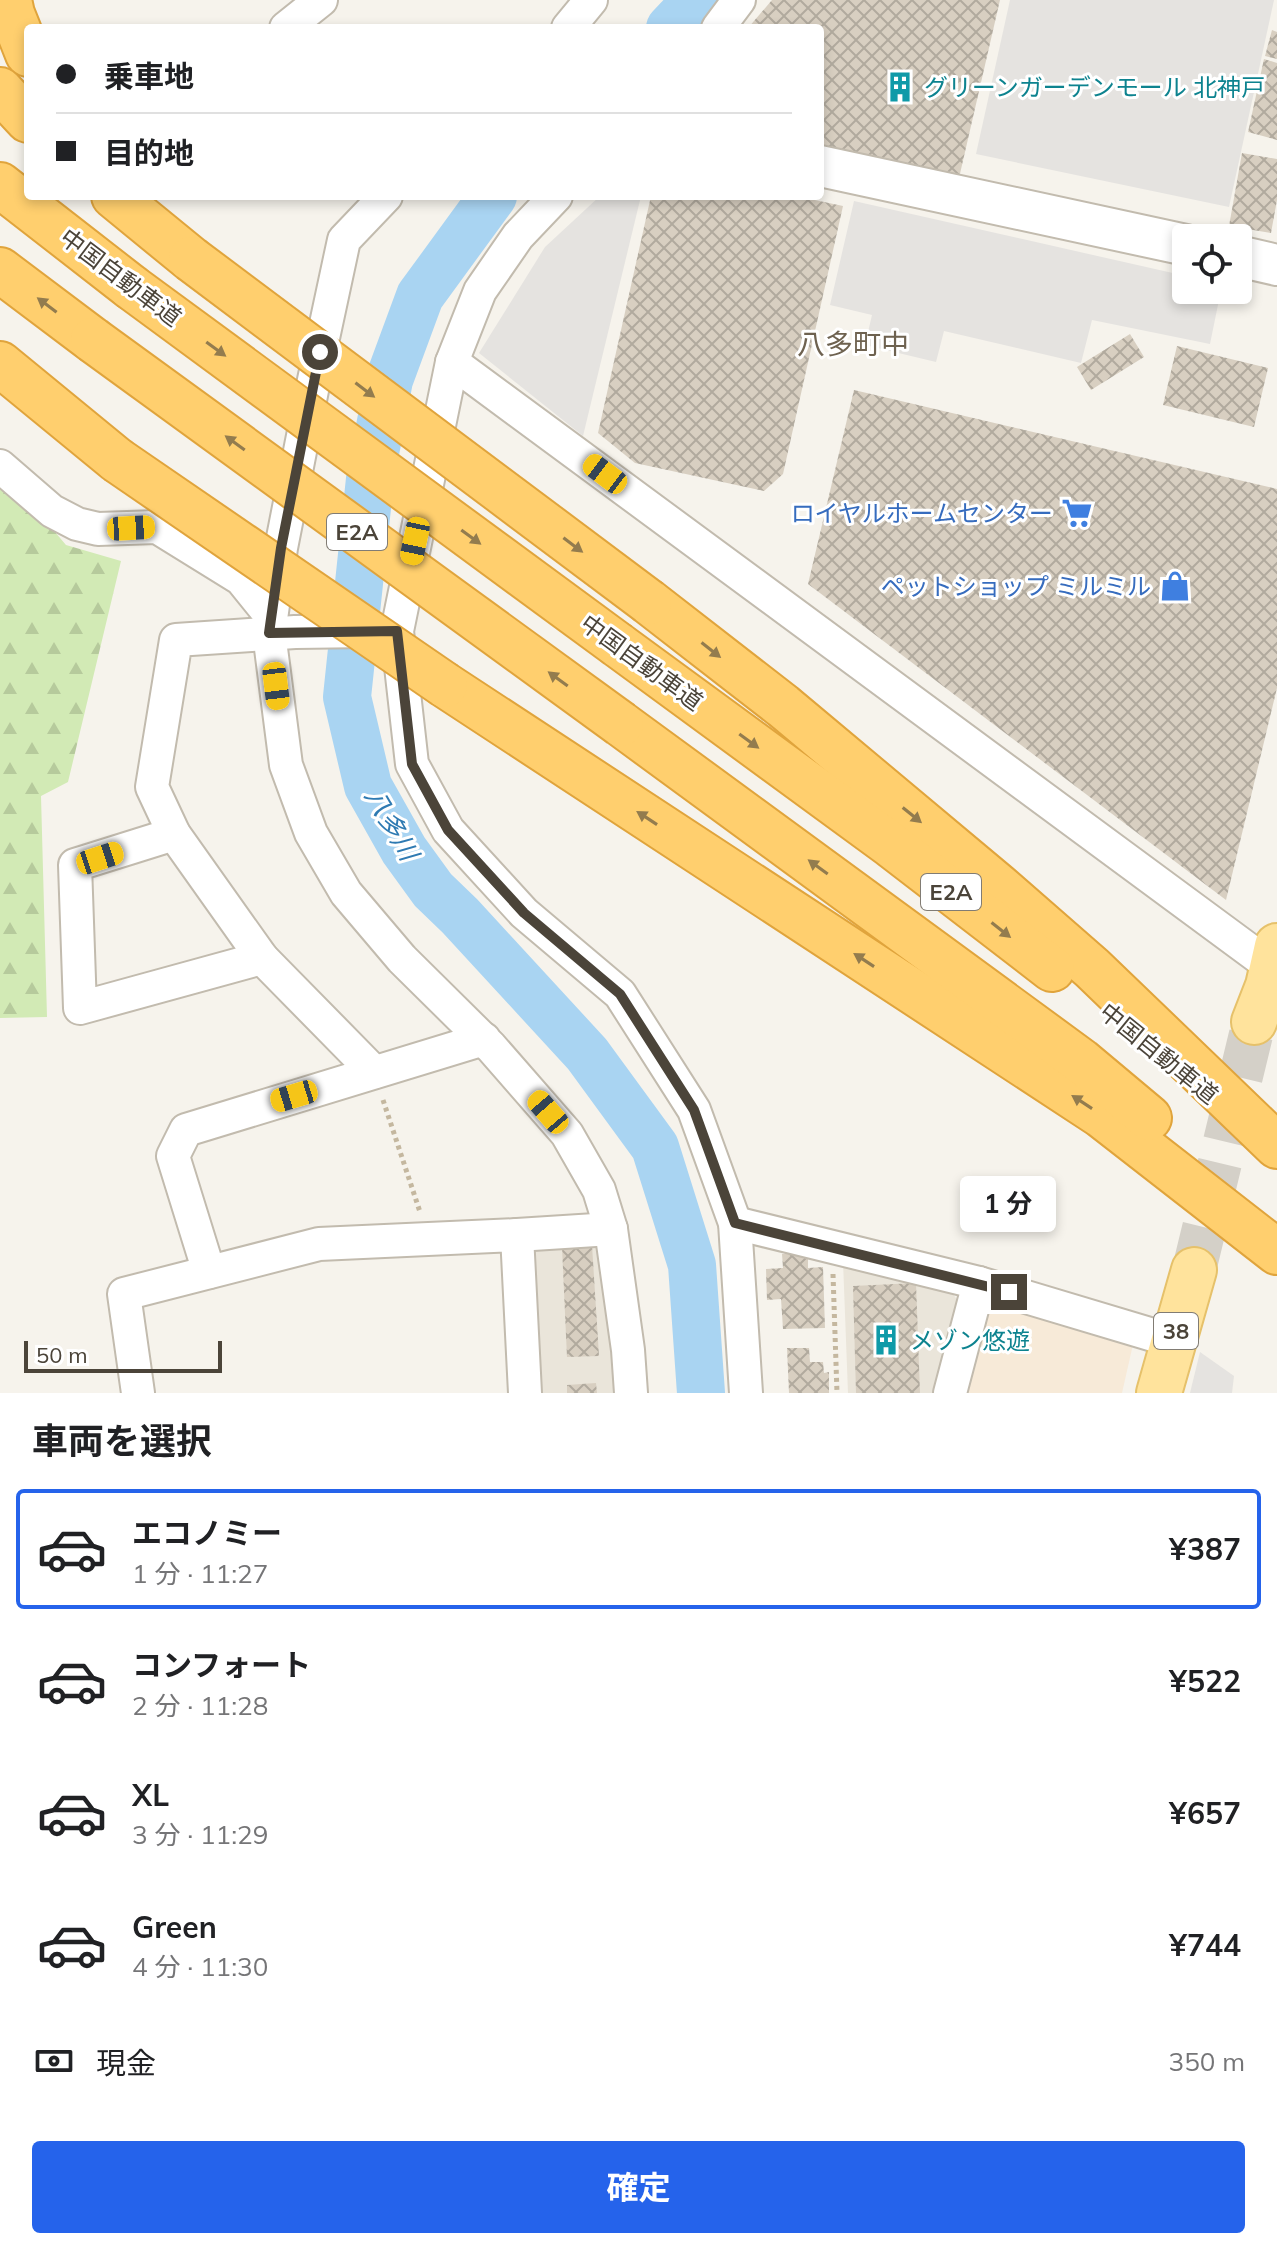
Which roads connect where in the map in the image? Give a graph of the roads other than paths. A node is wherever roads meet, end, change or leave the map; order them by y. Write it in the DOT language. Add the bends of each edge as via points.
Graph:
graph roads {
  1 [pos="9,0"];
  2 [pos="321,0"];
  3 [pos="591,0"];
  4 [pos="739,0"];
  5 [pos="291,24"];
  6 [pos="571,24"];
  7 [pos="721,24"];
  8 [pos="24,44"];
  9 [pos="0,90"];
  10 [pos="24,116"];
  11 [pos="824,167"];
  12 [pos="0,185"];
  13 [pos="119,200"];
  14 [pos="154,200"];
  15 [pos="382,200"];
  16 [pos="552,200"];
  17 [pos="1172,242"];
  18 [pos="191,259"];
  19 [pos="1252,259"];
  20 [pos="1277,265"];
  21 [pos="0,270"];
  22 [pos="452,362"];
  23 [pos="0,364"];
  24 [pos="0,387"];
  25 [pos="117,460"];
  26 [pos="0,466"];
  27 [pos="278,627"];
  28 [pos="397,631"];
  29 [pos="174,834"];
  30 [pos="262,958"];
  31 [pos="1270,982"];
  32 [pos="484,1039"];
  33 [pos="374,1072"];
  34 [pos="1277,1148"];
  35 [pos="735,1223"];
  36 [pos="1277,1224"];
  37 [pos="611,1229"];
  38 [pos="517,1235"];
  39 [pos="1277,1252"];
  40 [pos="1194,1270"];
  41 [pos="209,1272"];
  42 [pos="979,1283"];
  43 [pos="1173,1341"];
  44 [pos="138,1393"];
  45 [pos="525,1393"];
  46 [pos="631,1393"];
  47 [pos="746,1393"];
  48 [pos="950,1393"];
  49 [pos="1159,1393"];
  1 -- 8 [label="highway"];
  2 -- 5 [label="street"];
  3 -- 6 [label="street"];
  4 -- 7 [label="street"];
  9 -- 10 [label="highway"];
  11 -- 17 [label="street"];
  12 -- 34 [label="highway, 中国自動車道 / E2A, one-way, bridge" via="941,884"];
  13 -- 18 [label="highway"];
  14 -- 18 [label="highway"];
  15 -- 27 [label="street" via="344,240 281,548"];
  16 -- 22 [label="street" via="518,236 480,291"];
  18 -- 34 [label="highway, one-way, bridge" via="783,706 1092,968"];
  19 -- 20 [label="street"];
  36 -- 21 [label="highway, E2A, one-way, bridge" via="1081,1061"];
  22 -- 28 [label="street"];
  22 -- 31 [label="street"];
  23 -- 25 [label="highway"];
  24 -- 25 [label="highway"];
  39 -- 25 [label="highway, one-way, bridge" via="1101,1115 445,685"];
  26 -- 27 [label="street" via="52,511 77,524 98,529 157,527 241,579"];
  27 -- 28 [label="street, bridge"];
  27 -- 29 [label="street" via="176,640 152,787"];
  27 -- 32 [label="street" via="286,765 311,833 346,893 402,959"];
  28 -- 35 [label="street" via="412,764 448,830 524,913 620,994 694,1110"];
  29 -- 30 [label="street"];
  29 -- 30 [label="street" via="75,865 80,1008"];
  30 -- 33 [label="street"];
  32 -- 33 [label="street"];
  32 -- 37 [label="street" via="567,1134 599,1190"];
  33 -- 41 [label="street" via="186,1130 173,1156"];
  35 -- 42 [label="street"];
  35 -- 47 [label="street"];
  37 -- 38 [label="street"];
  37 -- 46 [label="street"];
  38 -- 41 [label="street" via="319,1244"];
  38 -- 45 [label="street"];
  40 -- 43 [label="main road, 38"];
  41 -- 44 [label="street" via="124,1294"];
  42 -- 43 [label="street"];
  42 -- 48 [label="street"];
  43 -- 49 [label="main road, 38"];
}
